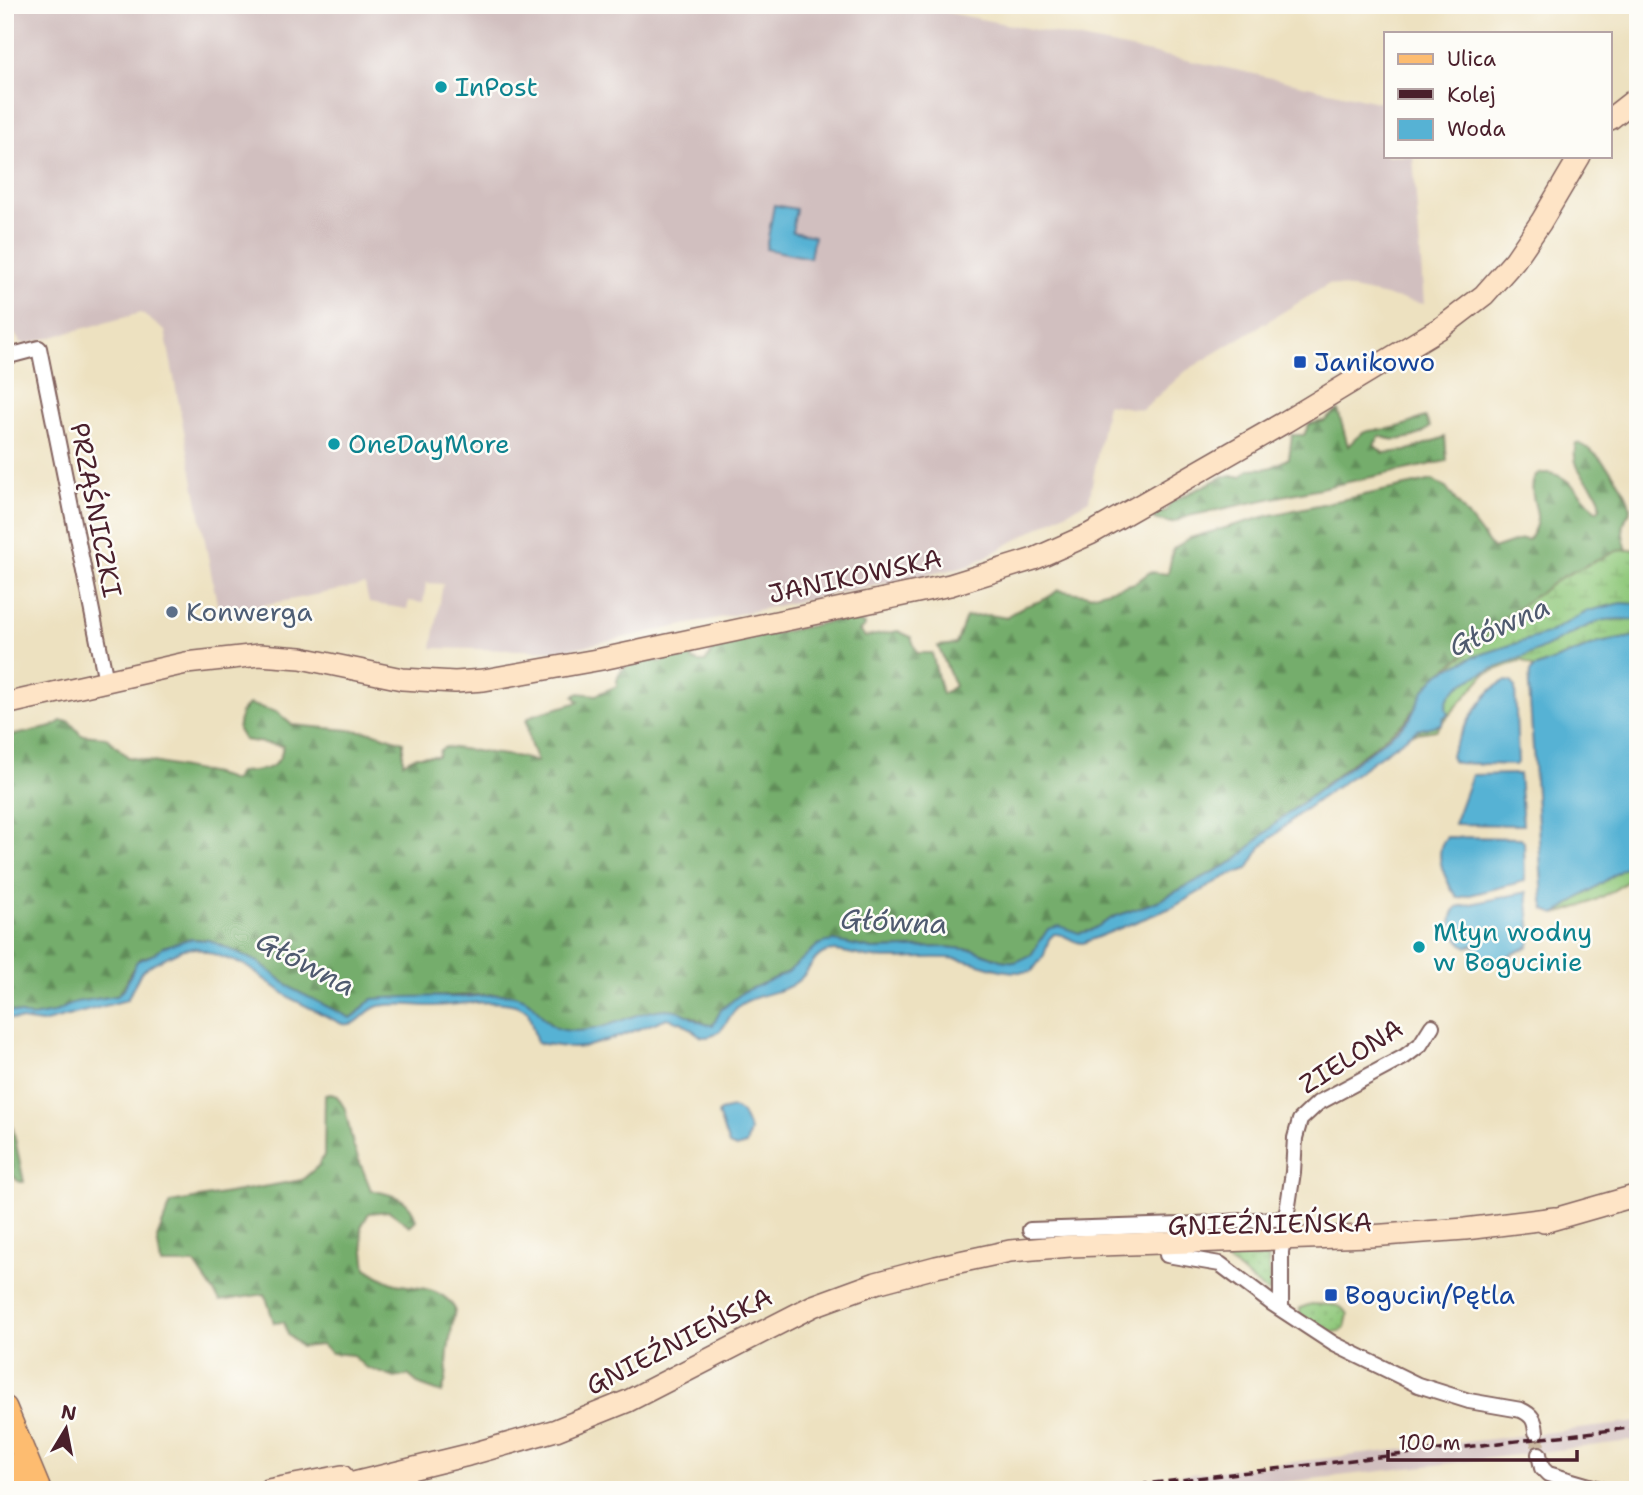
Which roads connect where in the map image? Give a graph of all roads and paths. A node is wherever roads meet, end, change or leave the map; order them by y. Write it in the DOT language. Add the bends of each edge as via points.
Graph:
graph roads {
  1 [pos="1638,97"];
  2 [pos="1612,117"];
  3 [pos="1579,158"];
  4 [pos="5,357"];
  5 [pos="106,681"];
  6 [pos="5,704"];
  7 [pos="1432,1026"];
  8 [pos="1638,1195"];
  9 [pos="1030,1230"];
  10 [pos="1283,1236"];
  11 [pos="1167,1255"];
  12 [pos="982,1259"];
  13 [pos="1281,1308"];
  14 [pos="5,1408"];
  15 [pos="1536,1432"];
  16 [pos="1539,1454"];
  17 [pos="5,1464"];
  18 [pos="400,1471"];
  19 [pos="33,1489"];
  20 [pos="268,1490"];
  21 [pos="325,1490"];
  22 [pos="1602,1490"];
  1 -- 2 [label="main road"];
  3 -- 5 [label="main road, JANIKOWSKA" via="1515,260 1483,295 1453,318 1122,517 1025,563 950,585 510,677 455,682 402,679 301,658 259,655 186,663"];
  4 -- 5 [label="street, PRZĄŚNICZKI" via="39,348"];
  5 -- 6 [label="main road, JANIKOWSKA"];
  7 -- 10 [label="street, ZIELONA" via="1420,1045 1404,1057 1318,1103 1300,1120"];
  8 -- 10 [label="main road, GNIEŹNIEŃSKA" via="1520,1231 1466,1242 1374,1250"];
  9 -- 10 [label="street" via="1181,1225"];
  10 -- 11 [label="main road, GNIEŹNIEŃSKA"];
  10 -- 12 [label="main road, GNIEŹNIEŃSKA" via="1070,1246 1010,1251"];
  10 -- 13 [label="street"];
  11 -- 12 [label="main road, GNIEŹNIEŃSKA"];
  11 -- 13 [label="street" via="1220,1264"];
  12 -- 18 [label="main road, GNIEŹNIEŃSKA" via="906,1275 813,1306 628,1401 566,1427"];
  13 -- 15 [label="street" via="1334,1345 1418,1385 1530,1414"];
  14 -- 19 [label="main road"];
  16 -- 22 [label="street" via="1548,1474"];
  17 -- 19 [label="main road"];
  18 -- 20 [label="main road, GNIEŹNIEŃSKA"];
  18 -- 21 [label="main road, GNIEŹNIEŃSKA"];
}
